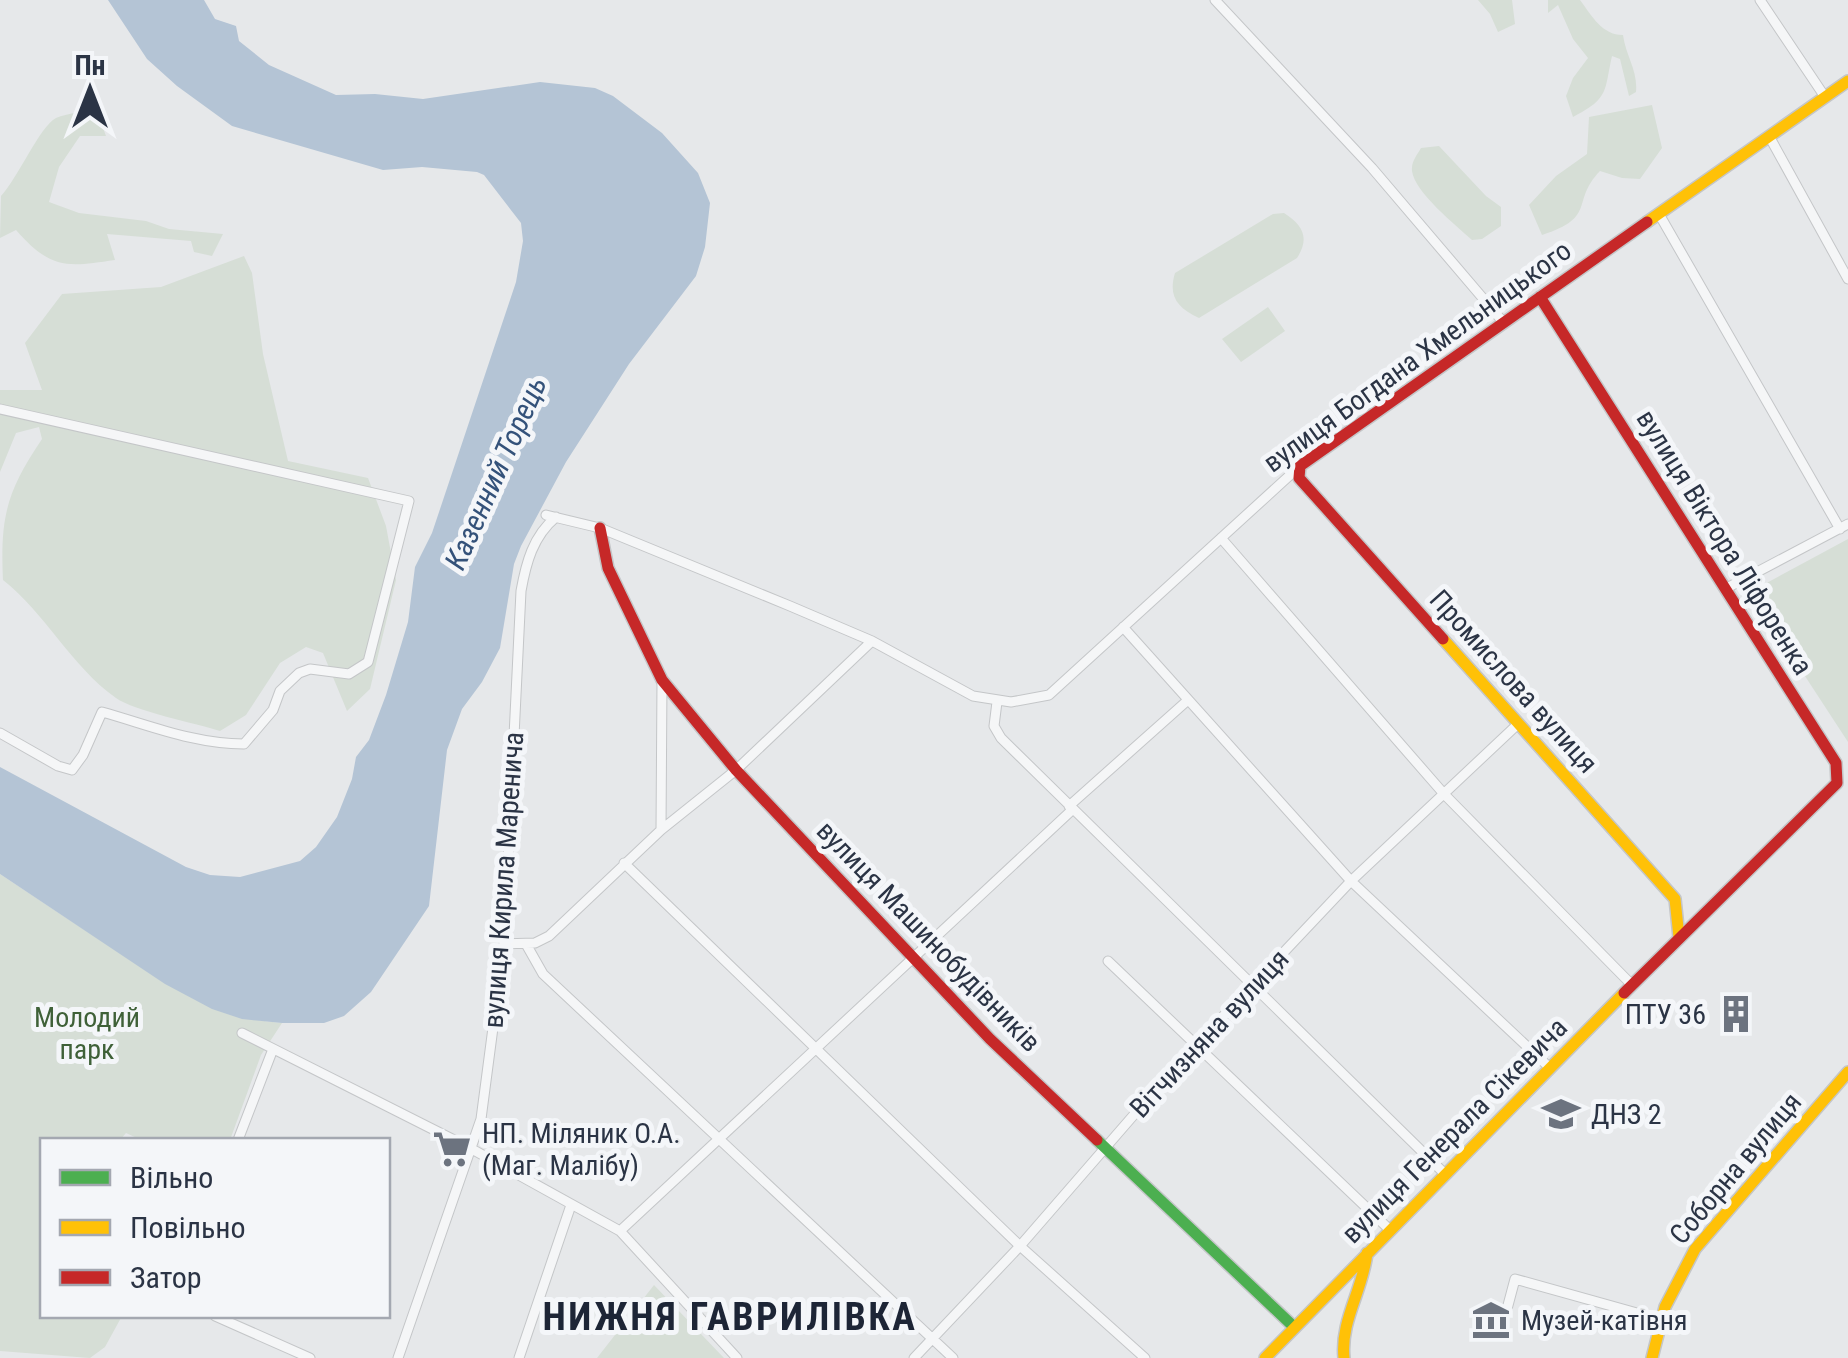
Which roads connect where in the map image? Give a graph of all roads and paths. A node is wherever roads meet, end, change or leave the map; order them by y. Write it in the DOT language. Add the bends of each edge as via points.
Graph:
graph roads {
  1 [pos="1216,0"];
  2 [pos="1760,0"];
  3 [pos="1848,81"];
  4 [pos="1825,97"];
  5 [pos="1769,136"];
  6 [pos="1659,214"];
  7 [pos="1848,278"];
  8 [pos="1540,298"];
  9 [pos="1504,323"];
  10 [pos="0,409"];
  11 [pos="1300,466"];
  12 [pos="551,516"];
  13 [pos="1844,527"];
  14 [pos="600,528"];
  15 [pos="1221,538"];
  16 [pos="1725,589"];
  17 [pos="1123,627"];
  18 [pos="872,641"];
  19 [pos="662,680"];
  20 [pos="1188,700"];
  21 [pos="997,702"];
  22 [pos="1519,723"];
  23 [pos="0,733"];
  24 [pos="736,770"];
  25 [pos="1444,794"];
  26 [pos="1070,808"];
  27 [pos="661,830"];
  28 [pos="624,863"];
  29 [pos="1351,881"];
  30 [pos="1679,937"];
  31 [pos="504,944"];
  32 [pos="526,944"];
  33 [pos="913,958"];
  34 [pos="1108,961"];
  35 [pos="1632,985"];
  36 [pos="1253,988"];
  37 [pos="242,1033"];
  38 [pos="1198,1044"];
  39 [pos="816,1048"];
  40 [pos="273,1049"];
  41 [pos="1550,1068"];
  42 [pos="1848,1072"];
  43 [pos="239,1138"];
  44 [pos="719,1139"];
  45 [pos="1104,1146"];
  46 [pos="470,1148"];
  47 [pos="1445,1174"];
  48 [pos="571,1205"];
  49 [pos="1390,1230"];
  50 [pos="620,1231"];
  51 [pos="1020,1246"];
  52 [pos="1368,1253"];
  53 [pos="1507,1310"];
  54 [pos="220,1318"];
  55 [pos="1662,1320"];
  56 [pos="1294,1327"];
  57 [pos="932,1338"];
  58 [pos="310,1358"];
  59 [pos="398,1358"];
  60 [pos="519,1358"];
  61 [pos="737,1358"];
  62 [pos="914,1358"];
  63 [pos="954,1358"];
  64 [pos="1145,1358"];
  65 [pos="1265,1358"];
  66 [pos="1344,1358"];
  67 [pos="1652,1358"];
  1 -- 9 [label="street"];
  2 -- 4 [label="street"];
  3 -- 4 [label="street, вулиця Богдана Хмельницького"];
  4 -- 5 [label="street, вулиця Богдана Хмельницького"];
  5 -- 6 [label="street, вулиця Богдана Хмельницького"];
  5 -- 7 [label="street"];
  6 -- 8 [label="street, вулиця Богдана Хмельницького"];
  6 -- 13 [label="street"];
  8 -- 9 [label="street, вулиця Богдана Хмельницького"];
  8 -- 16 [label="street, вулиця Віктора Ліфоренка"];
  9 -- 11 [label="street, вулиця Богдана Хмельницького"];
  10 -- 23 [label="street" via="409,501 368,662 349,674 310,668 299,673 244,744 186,737 102,712 72,770"];
  11 -- 15 [label="street, вулиця Богдана Хмельницького"];
  11 -- 22 [label="street, Промислова вулиця" via="1299,478"];
  12 -- 14 [label="street, вулиця Богдана Хмельницького"];
  12 -- 31 [label="street, вулиця Кирила Маренича" via="526,561 521,591"];
  13 -- 16 [label="street"];
  14 -- 18 [label="street, вулиця Богдана Хмельницького"];
  14 -- 19 [label="street, вулиця Машинобудівників" via="608,568"];
  15 -- 17 [label="street, вулиця Богдана Хмельницького"];
  15 -- 25 [label="street"];
  16 -- 30 [label="street, вулиця Віктора Ліфоренка" via="1836,764 1836,783"];
  17 -- 20 [label="street"];
  17 -- 21 [label="street, вулиця Богдана Хмельницького" via="1049,695"];
  18 -- 21 [label="street, вулиця Богдана Хмельницького" via="972,696"];
  18 -- 24 [label="street"];
  19 -- 24 [label="street, вулиця Машинобудівників"];
  19 -- 27 [label="street"];
  20 -- 26 [label="street"];
  20 -- 29 [label="street"];
  21 -- 26 [label="street" via="994,726 1001,738"];
  22 -- 25 [label="street, Вітчизняна вулиця"];
  22 -- 30 [label="street, Промислова вулиця" via="1675,898"];
  24 -- 27 [label="street"];
  24 -- 33 [label="street, вулиця Машинобудівників"];
  25 -- 29 [label="street, Вітчизняна вулиця"];
  25 -- 35 [label="street"];
  26 -- 33 [label="street"];
  26 -- 36 [label="street"];
  27 -- 28 [label="street"];
  28 -- 32 [label="street" via="549,936"];
  28 -- 39 [label="street"];
  29 -- 36 [label="street, Вітчизняна вулиця"];
  29 -- 41 [label="street"];
  30 -- 35 [label="street, вулиця Генерала Сікевича"];
  31 -- 32 [label="street"];
  31 -- 46 [label="street, вулиця Кирила Маренича" via="480,1119"];
  32 -- 44 [label="street" via="543,974"];
  33 -- 39 [label="street"];
  33 -- 45 [label="street, вулиця Машинобудівників"];
  34 -- 38 [label="street"];
  35 -- 41 [label="street, вулиця Генерала Сікевича"];
  36 -- 38 [label="street, Вітчизняна вулиця"];
  36 -- 47 [label="street"];
  37 -- 40 [label="street"];
  38 -- 45 [label="street, Вітчизняна вулиця"];
  38 -- 49 [label="street"];
  39 -- 44 [label="street"];
  39 -- 51 [label="street"];
  40 -- 43 [label="street"];
  40 -- 46 [label="street"];
  41 -- 47 [label="street, вулиця Генерала Сікевича"];
  42 -- 55 [label="street, Соборна вулиця" via="1695,1250"];
  44 -- 50 [label="street"];
  44 -- 57 [label="street"];
  45 -- 51 [label="street, Вітчизняна вулиця"];
  45 -- 56 [label="street, вулиця Машинобудівників"];
  46 -- 48 [label="street"];
  46 -- 59 [label="street, вулиця Кирила Маренича"];
  47 -- 49 [label="street, вулиця Генерала Сікевича"];
  48 -- 50 [label="street"];
  48 -- 60 [label="street"];
  49 -- 52 [label="street, вулиця Генерала Сікевича"];
  50 -- 61 [label="street"];
  51 -- 57 [label="street, Вітчизняна вулиця"];
  51 -- 64 [label="street"];
  52 -- 56 [label="street, вулиця Генерала Сікевича"];
  52 -- 66 [label="street" via="1344,1332"];
  53 -- 55 [label="street" via="1514,1279"];
  54 -- 58 [label="street"];
  55 -- 67 [label="street, Соборна вулиця"];
  56 -- 65 [label="street, вулиця Генерала Сікевича"];
  57 -- 62 [label="street, Вітчизняна вулиця"];
  57 -- 63 [label="street"];
}
